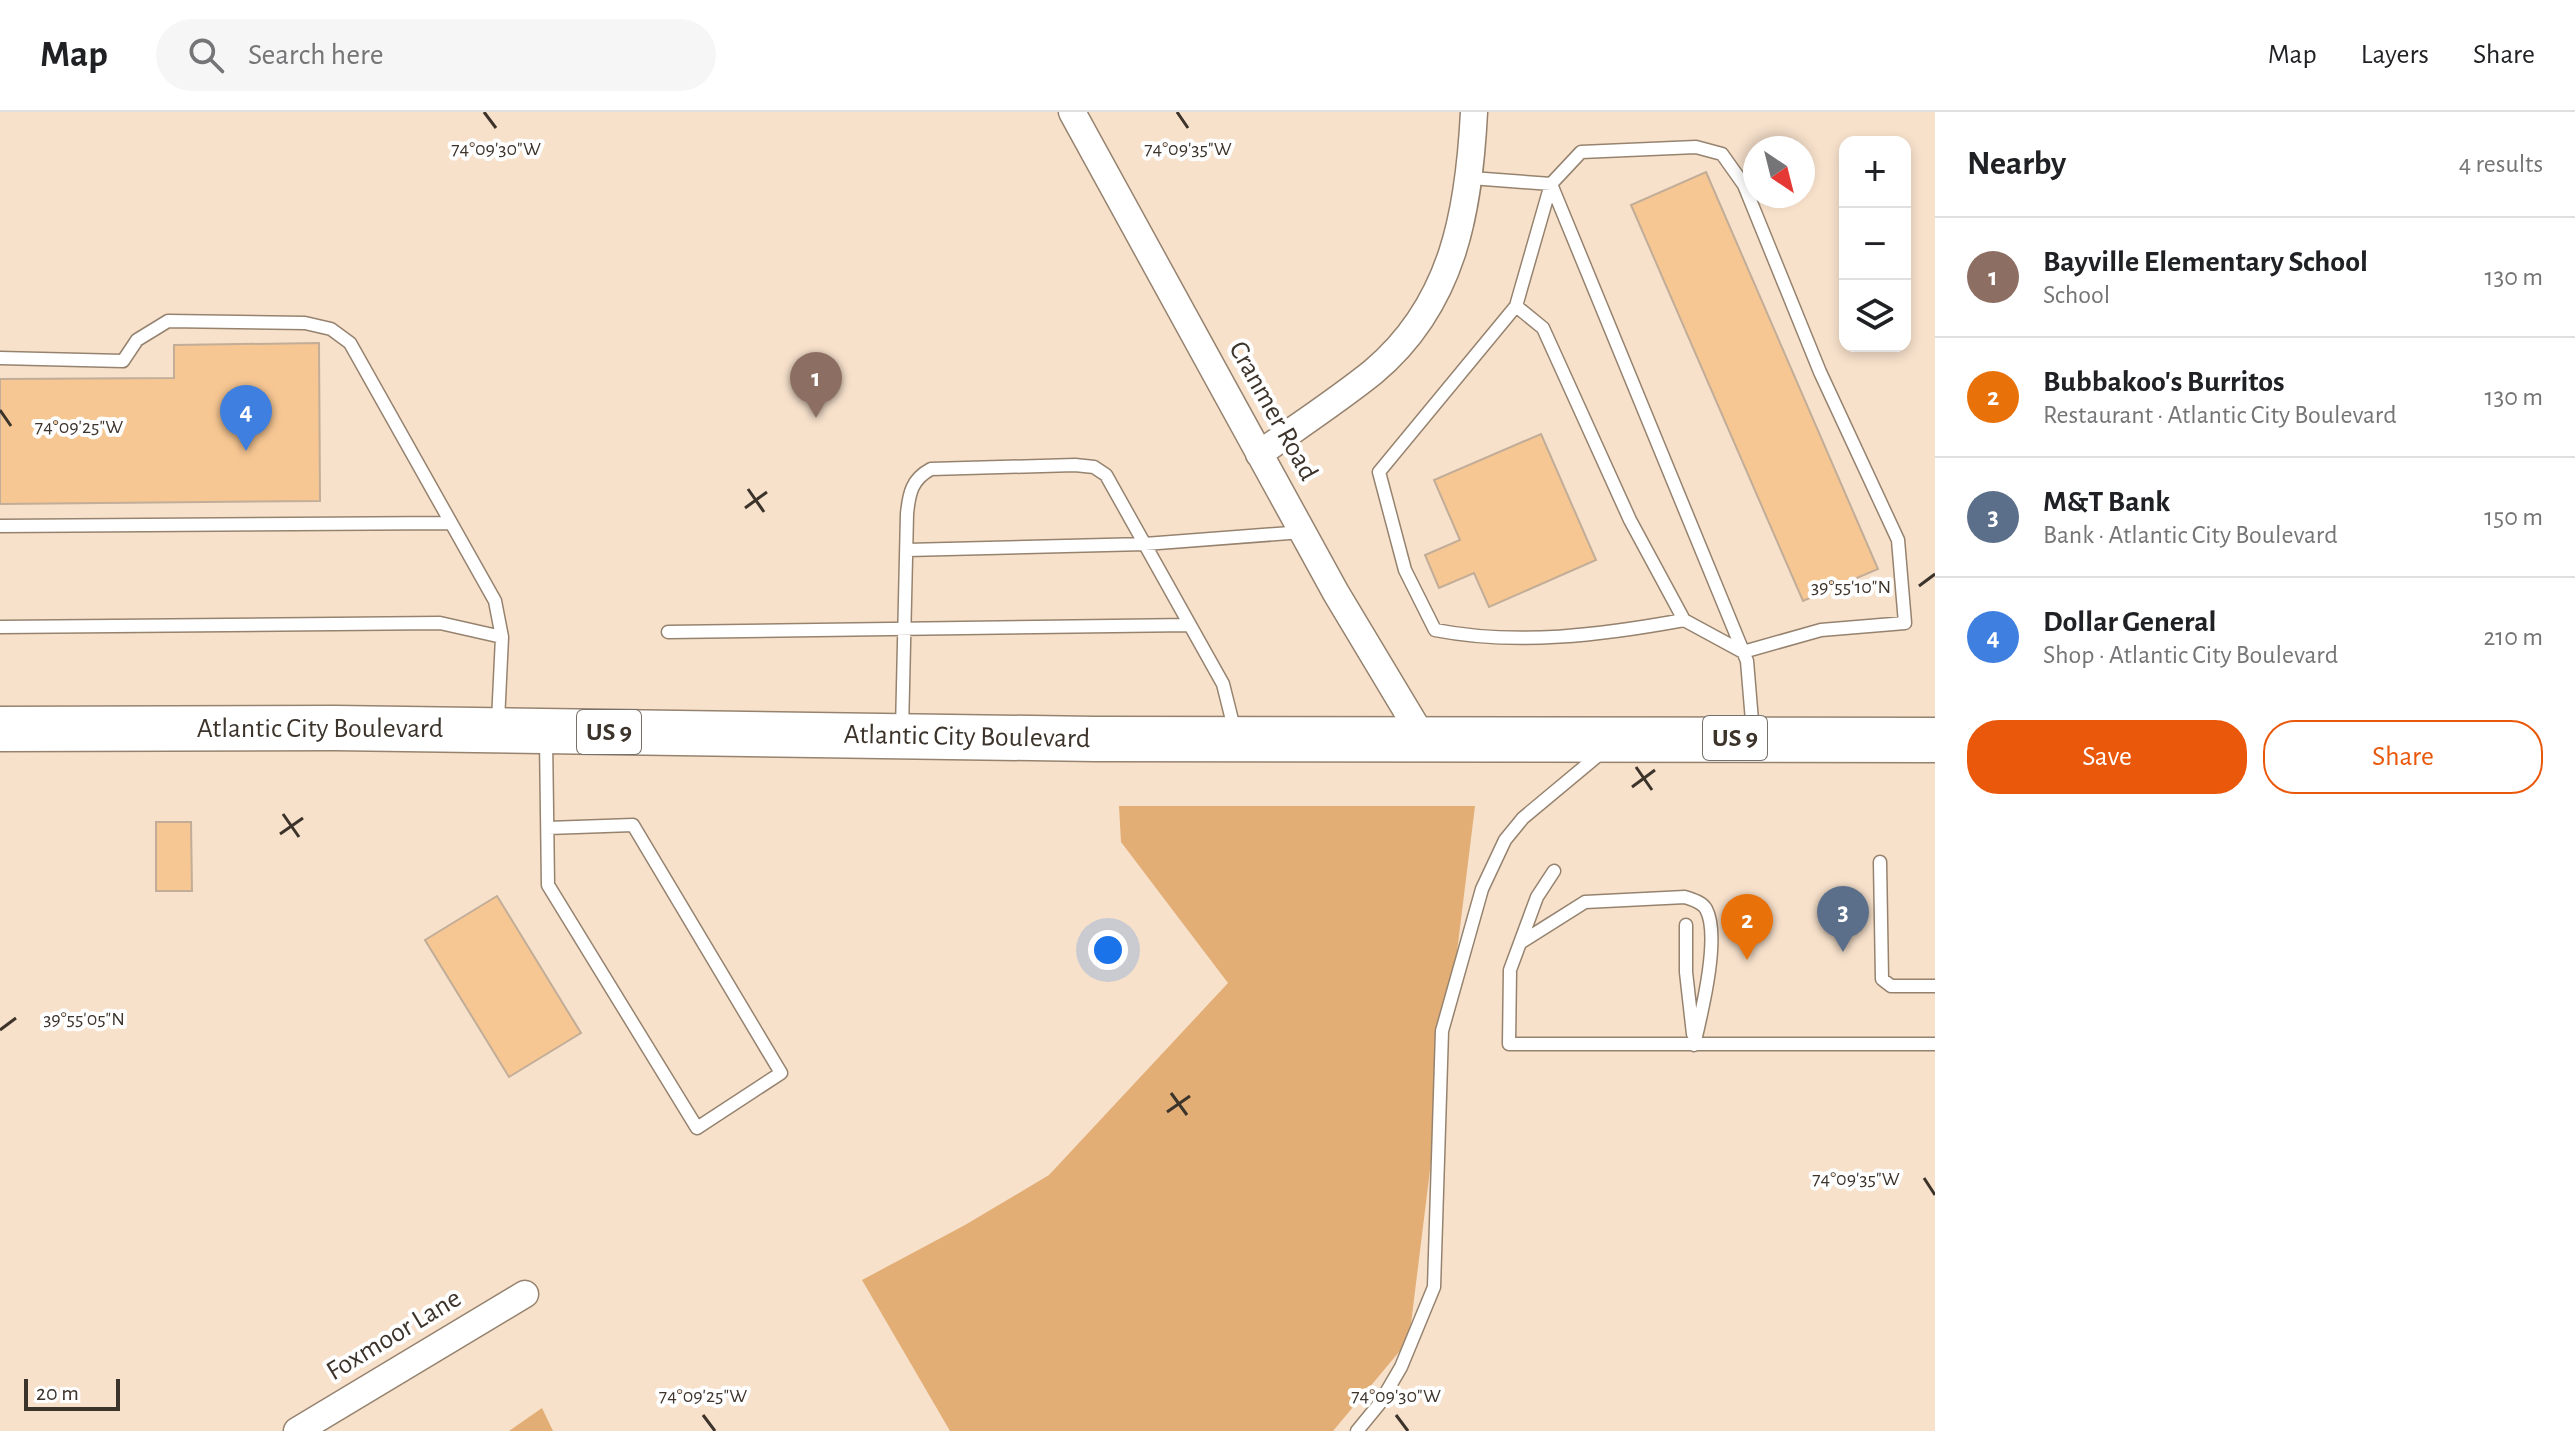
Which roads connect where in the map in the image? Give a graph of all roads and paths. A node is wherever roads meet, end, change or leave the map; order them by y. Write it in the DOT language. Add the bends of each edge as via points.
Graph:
graph roads {
  1 [pos="1072,112"];
  2 [pos="1474,112"];
  3 [pos="1471,178"];
  4 [pos="1551,184"];
  5 [pos="1516,306"];
  6 [pos="0,358"];
  7 [pos="1259,454"];
  8 [pos="451,523"];
  9 [pos="0,526"];
  10 [pos="1303,532"];
  11 [pos="1145,544"];
  12 [pos="907,550"];
  13 [pos="1684,620"];
  14 [pos="1190,625"];
  15 [pos="0,627"];
  16 [pos="905,631"];
  17 [pos="668,632"];
  18 [pos="502,637"];
  19 [pos="1743,652"];
  20 [pos="0,729"];
  21 [pos="498,731"];
  22 [pos="546,731"];
  23 [pos="902,736"];
  24 [pos="1423,738"];
  25 [pos="1619,738"];
  26 [pos="1753,738"];
  27 [pos="1237,739"];
  28 [pos="1935,740"];
  29 [pos="548,828"];
  30 [pos="1880,862"];
  31 [pos="1554,871"];
  32 [pos="1686,925"];
  33 [pos="1520,943"];
  34 [pos="1935,986"];
  35 [pos="1935,1044"];
  36 [pos="1694,1045"];
  37 [pos="525,1294"];
  38 [pos="297,1431"];
  39 [pos="1357,1431"];
  1 -- 7 [label="street, Cranmer Road"];
  2 -- 3 [label="street"];
  3 -- 4 [label="lane"];
  3 -- 7 [label="street" via="1459,240 1410,333 1375,371"];
  4 -- 5 [label="lane"];
  4 -- 19 [label="lane"];
  4 -- 19 [label="lane" via="1581,152 1696,147 1722,154 1744,185 1820,372 1898,540 1905,623 1821,630"];
  5 -- 13 [label="lane" via="1543,328 1630,520"];
  5 -- 13 [label="lane" via="1379,472 1405,570 1435,630 1596,636"];
  6 -- 8 [label="lane" via="123,361 137,340 168,321 305,323 331,329 350,343"];
  7 -- 10 [label="street, Cranmer Road"];
  8 -- 9 [label="lane"];
  8 -- 18 [label="lane" via="495,601"];
  10 -- 11 [label="lane"];
  10 -- 24 [label="street, Cranmer Road"];
  11 -- 12 [label="lane"];
  11 -- 12 [label="lane" via="1106,475 1075,465 931,469 918,476 909,495"];
  11 -- 14 [label="lane"];
  12 -- 16 [label="lane"];
  13 -- 19 [label="lane"];
  14 -- 16 [label="lane"];
  14 -- 27 [label="lane" via="1223,684"];
  15 -- 18 [label="lane" via="440,623"];
  16 -- 17 [label="lane"];
  16 -- 23 [label="lane"];
  18 -- 21 [label="lane"];
  19 -- 26 [label="lane"];
  20 -- 21 [label="highway, Atlantic City Boulevard / US 9"];
  21 -- 22 [label="highway, Atlantic City Boulevard / US 9"];
  22 -- 23 [label="highway, Atlantic City Boulevard / US 9"];
  22 -- 29 [label="lane"];
  23 -- 27 [label="highway, Atlantic City Boulevard / US 9"];
  24 -- 25 [label="highway, Atlantic City Boulevard / US 9"];
  24 -- 27 [label="highway, Atlantic City Boulevard / US 9"];
  25 -- 26 [label="highway, Atlantic City Boulevard / US 9"];
  25 -- 39 [label="lane" via="1523,818 1491,865 1442,1031 1434,1287 1401,1367"];
  26 -- 28 [label="highway, Atlantic City Boulevard / US 9"];
  29 -- 29 [label="lane" via="548,885 697,1128 781,1073 633,825"];
  30 -- 34 [label="lane" via="1882,979 1891,986"];
  31 -- 33 [label="lane" via="1537,897"];
  32 -- 36 [label="lane"];
  33 -- 36 [label="lane" via="1510,970 1509,1044"];
  33 -- 36 [label="lane" via="1585,902 1685,897 1700,902 1707,911 1711,970"];
  35 -- 36 [label="lane"];
  37 -- 38 [label="street, Foxmoor Lane"];
}
